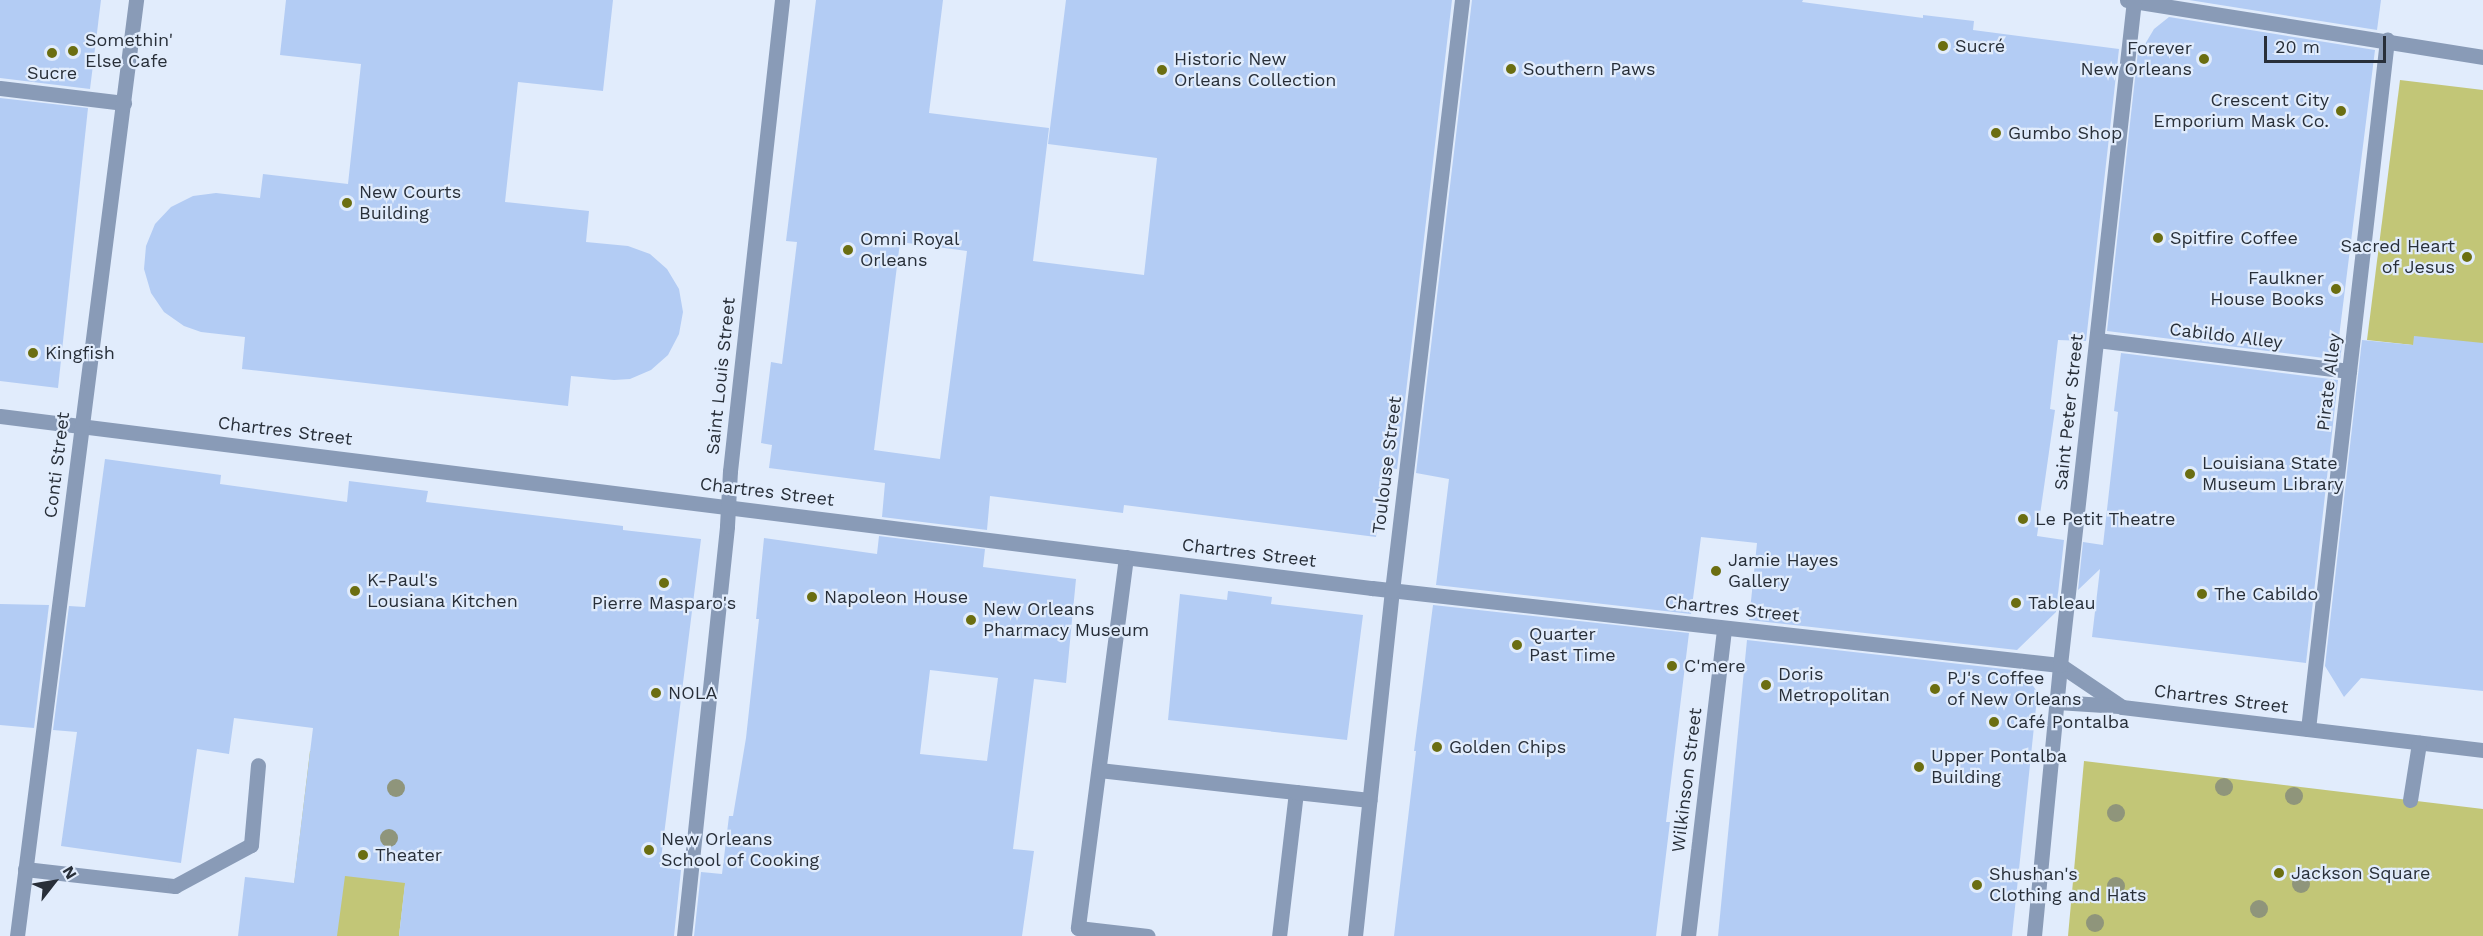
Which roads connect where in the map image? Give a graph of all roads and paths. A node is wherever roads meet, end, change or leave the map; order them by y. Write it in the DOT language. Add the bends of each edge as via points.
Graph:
graph roads {
  1 [pos="136,0"];
  2 [pos="782,0"];
  3 [pos="1462,0"];
  4 [pos="2131,0"];
  5 [pos="2387,40"];
  6 [pos="2483,57"];
  7 [pos="0,88"];
  8 [pos="124,103"];
  9 [pos="2097,340"];
  10 [pos="2349,371"];
  11 [pos="0,416"];
  12 [pos="82,426"];
  13 [pos="729,507"];
  14 [pos="1126,557"];
  15 [pos="1392,591"];
  16 [pos="1724,628"];
  17 [pos="2060,665"];
  18 [pos="2057,702"];
  19 [pos="2122,706"];
  20 [pos="2308,729"];
  21 [pos="2419,742"];
  22 [pos="2483,750"];
  23 [pos="258,765"];
  24 [pos="1099,770"];
  25 [pos="1296,792"];
  26 [pos="1370,800"];
  27 [pos="2410,800"];
  28 [pos="25,869"];
  29 [pos="17,936"];
  30 [pos="684,936"];
  31 [pos="1148,936"];
  32 [pos="1279,936"];
  33 [pos="1355,936"];
  34 [pos="1688,936"];
  35 [pos="2034,936"];
  1 -- 8 [label="street, Conti Street"];
  2 -- 13 [label="street, Saint Louis Street"];
  3 -- 15 [label="street, Toulouse Street"];
  4 -- 5 [label="street"];
  4 -- 9 [label="street, Saint Peter Street"];
  5 -- 6 [label="street"];
  5 -- 10 [label="street, Pirate Alley"];
  7 -- 8 [label="street"];
  8 -- 12 [label="street, Conti Street"];
  9 -- 10 [label="street, Cabildo Alley"];
  9 -- 17 [label="street, Saint Peter Street"];
  10 -- 20 [label="street, Pirate Alley"];
  11 -- 12 [label="street, Chartres Street"];
  12 -- 13 [label="street, Chartres Street"];
  12 -- 28 [label="street, Conti Street"];
  13 -- 14 [label="street, Chartres Street"];
  13 -- 30 [label="street, Saint Louis Street"];
  14 -- 15 [label="street, Chartres Street"];
  14 -- 24 [label="street"];
  15 -- 16 [label="street, Chartres Street"];
  15 -- 26 [label="street, Toulouse Street"];
  16 -- 17 [label="street, Chartres Street"];
  16 -- 34 [label="street, Wilkinson Street"];
  17 -- 18 [label="street, Saint Peter Street"];
  17 -- 19 [label="street, Chartres Street"];
  18 -- 19 [label="street"];
  18 -- 35 [label="street, Saint Peter Street"];
  19 -- 20 [label="street, Chartres Street"];
  20 -- 21 [label="street, Chartres Street"];
  21 -- 22 [label="street, Chartres Street"];
  21 -- 27 [label="street"];
  23 -- 28 [label="street" via="251,844 175,886"];
  24 -- 25 [label="street"];
  24 -- 31 [label="street" via="1078,928"];
  25 -- 26 [label="street"];
  25 -- 32 [label="street"];
  26 -- 33 [label="street, Toulouse Street"];
  28 -- 29 [label="street, Conti Street"];
}
